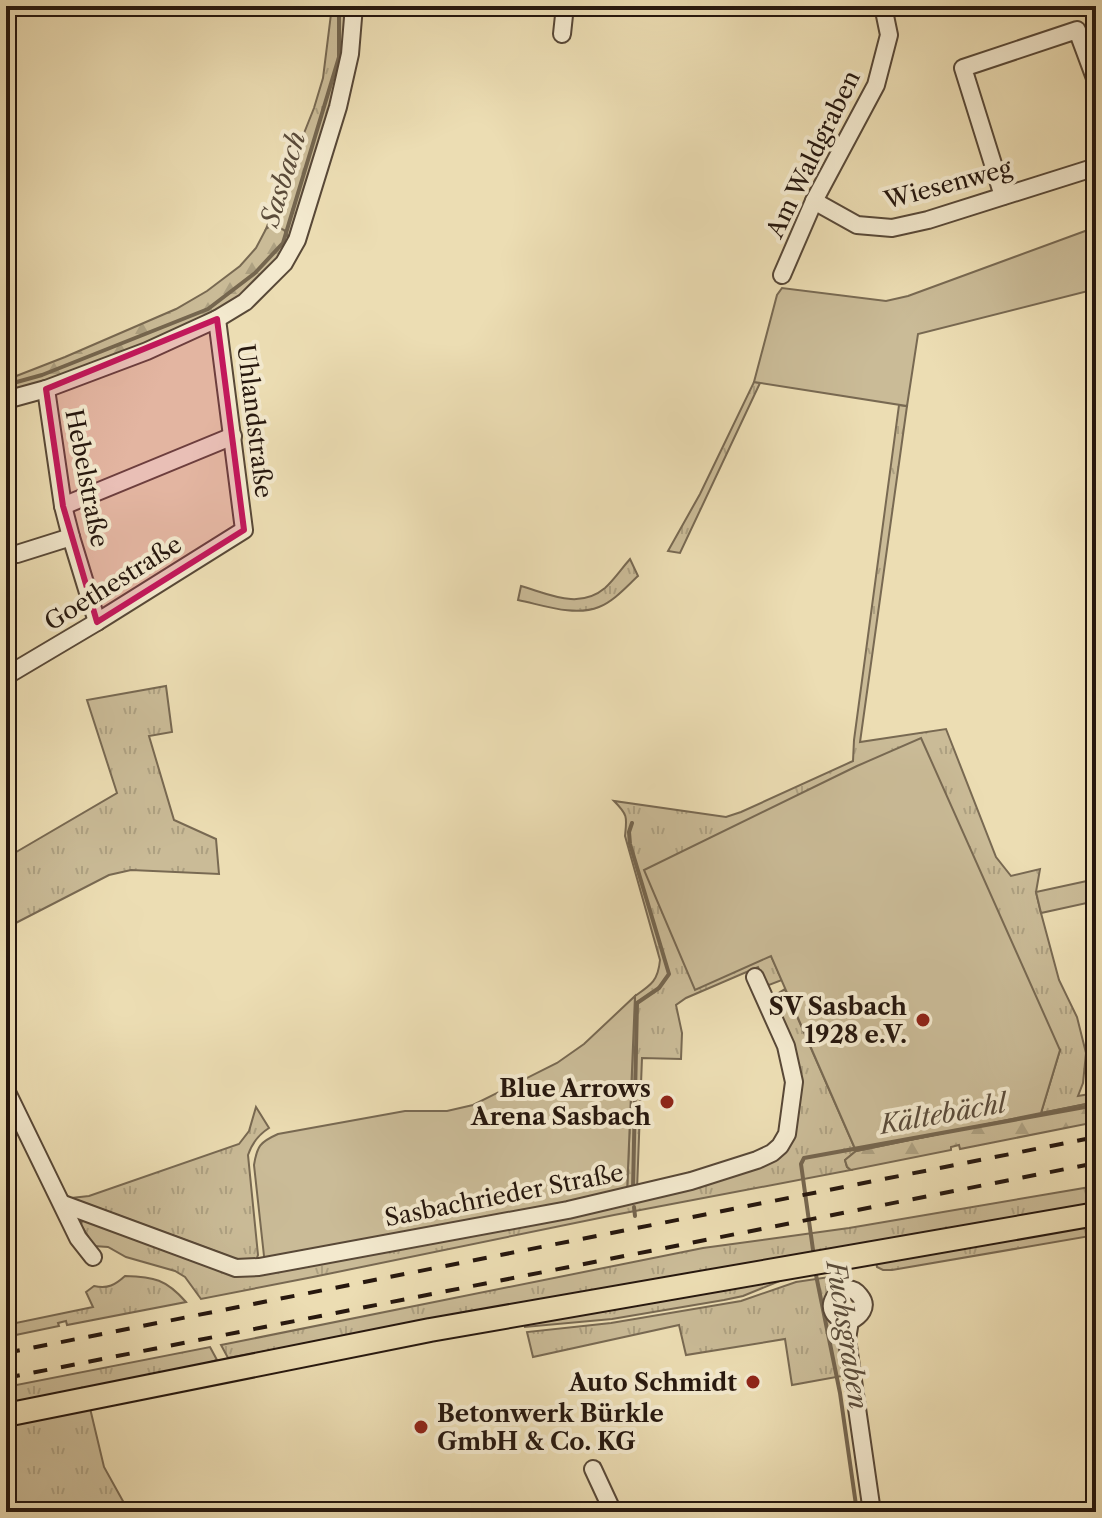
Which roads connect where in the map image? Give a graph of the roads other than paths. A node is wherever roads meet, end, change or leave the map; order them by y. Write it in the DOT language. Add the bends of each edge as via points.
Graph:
graph roads {
  1 [pos="354,6"];
  2 [pos="565,6"];
  3 [pos="883,6"];
  4 [pos="562,34"];
  5 [pos="1096,81"];
  6 [pos="1096,167"];
  7 [pos="1003,196"];
  8 [pos="814,201"];
  9 [pos="782,275"];
  10 [pos="217,319"];
  11 [pos="46,389"];
  12 [pos="6,400"];
  13 [pos="233,436"];
  14 [pos="63,506"];
  15 [pos="244,530"];
  16 [pos="71,537"];
  17 [pos="6,555"];
  18 [pos="97,622"];
  19 [pos="6,676"];
  20 [pos="755,977"];
  21 [pos="7,1093"];
  22 [pos="63,1204"];
  23 [pos="1096,1214"];
  24 [pos="93,1257"];
  25 [pos="850,1321"];
  26 [pos="6,1415"];
  27 [pos="593,1469"];
  28 [pos="613,1512"];
  29 [pos="872,1512"];
  1 -- 10 [label="street" via="338,107 297,240 266,283"];
  2 -- 4 [label="street"];
  3 -- 8 [label="street, Am Waldgraben" via="889,35 876,85"];
  5 -- 7 [label="street" via="1077,30 963,68"];
  6 -- 7 [label="street, Wiesenweg"];
  7 -- 8 [label="street, Wiesenweg" via="892,228 857,225"];
  8 -- 9 [label="street, Am Waldgraben"];
  10 -- 11 [label="street"];
  10 -- 13 [label="street, Uhlandstraße"];
  11 -- 12 [label="street"];
  11 -- 14 [label="street, Hebelstraße"];
  13 -- 14 [label="street"];
  13 -- 15 [label="street, Uhlandstraße"];
  14 -- 16 [label="street, Hebelstraße"];
  15 -- 18 [label="street, Goethestraße"];
  16 -- 17 [label="street"];
  16 -- 18 [label="street, Hebelstraße"];
  18 -- 19 [label="street, Goethestraße"];
  20 -- 22 [label="street, Sasbachrieder Straße" via="786,1046 794,1082 787,1134 772,1153 757,1160 568,1210 259,1267 236,1268"];
  21 -- 22 [label="street"];
  22 -- 24 [label="street"];
  23 -- 26 [label="main road" via="430,1330"];
  25 -- 29 [label="street" via="847,1339"];
  27 -- 28 [label="street"];
}
